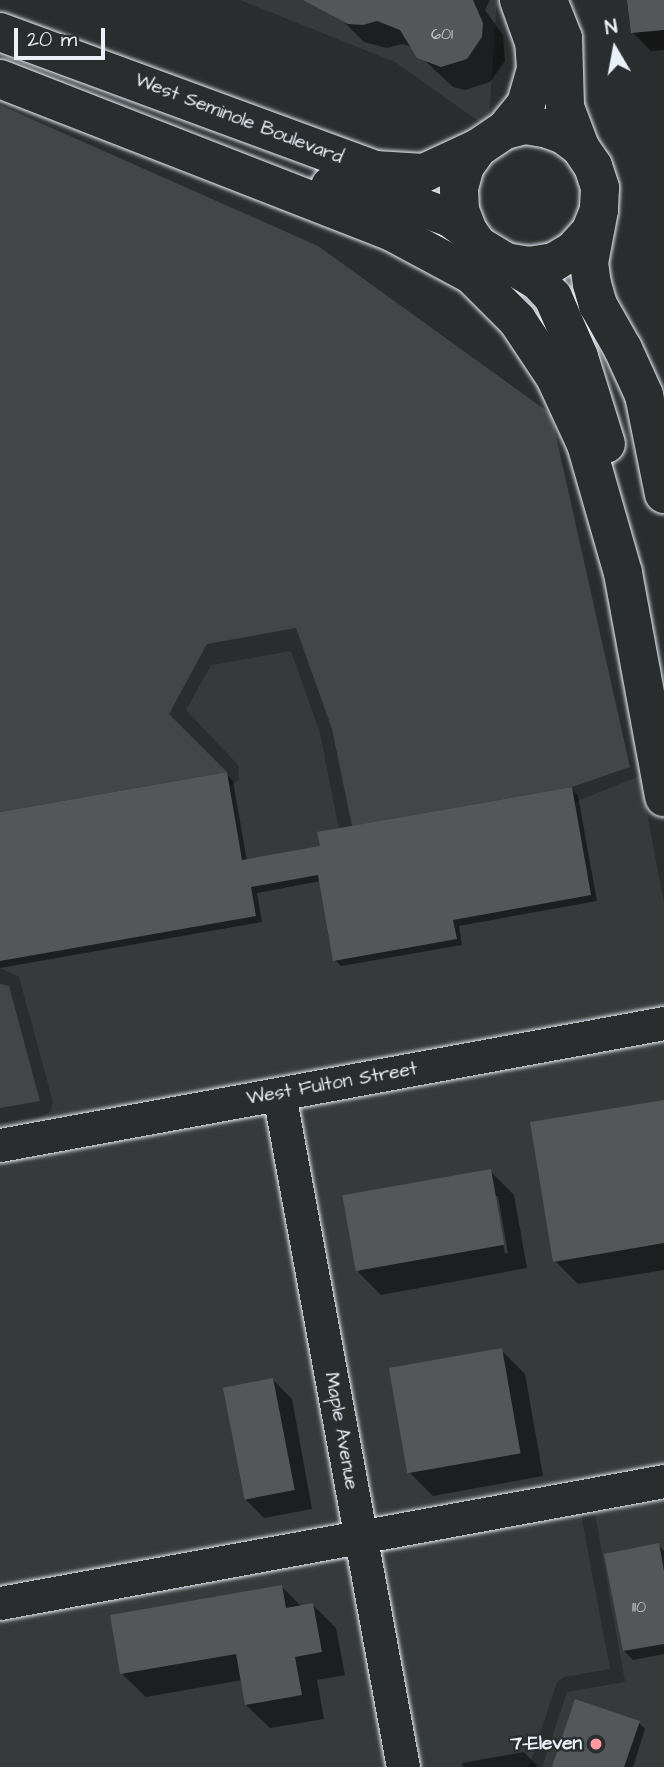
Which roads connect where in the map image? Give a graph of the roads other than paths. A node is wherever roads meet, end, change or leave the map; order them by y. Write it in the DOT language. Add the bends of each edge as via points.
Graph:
graph roads {
  1 [pos="519,0"];
  2 [pos="548,0"];
  3 [pos="0,32"];
  4 [pos="3,81"];
  5 [pos="492,139"];
  6 [pos="580,147"];
  7 [pos="599,210"];
  8 [pos="468,232"];
  9 [pos="489,269"];
  10 [pos="664,494"];
  11 [pos="664,797"];
  12 [pos="664,1023"];
  13 [pos="279,1094"];
  14 [pos="0,1144"];
  15 [pos="664,1481"];
  16 [pos="360,1535"];
  17 [pos="0,1603"];
  18 [pos="403,1767"];
  1 -- 5 [label="main road" via="534,42 537,68 526,104"];
  2 -- 6 [label="main road" via="563,38 565,107"];
  3 -- 5 [label="main road, West Seminole Boulevard" via="375,170 424,173"];
  4 -- 8 [label="main road, West Seminole Boulevard" via="78,91 328,186 423,208"];
  4 -- 9 [label="main road, West Seminole Boulevard" via="345,212 426,249"];
  5 -- 6 [label="main road" via="525,125 564,135"];
  5 -- 8 [label="main road" via="465,166 459,188"];
  6 -- 7 [label="main road" via="600,188"];
  7 -- 9 [label="main road" via="590,232 574,250 554,262"];
  7 -- 10 [label="main road" via="589,262 592,284 598,305 644,394"];
  8 -- 9 [label="main road" via="485,250"];
  9 -- 11 [label="main road" via="555,377 586,444 623,573"];
  12 -- 13 [label="street, West Fulton Street"];
  13 -- 14 [label="street, West Fulton Street"];
  13 -- 16 [label="street, Maple Avenue"];
  15 -- 16 [label="street"];
  16 -- 17 [label="street"];
  16 -- 18 [label="street, Maple Avenue"];
}
